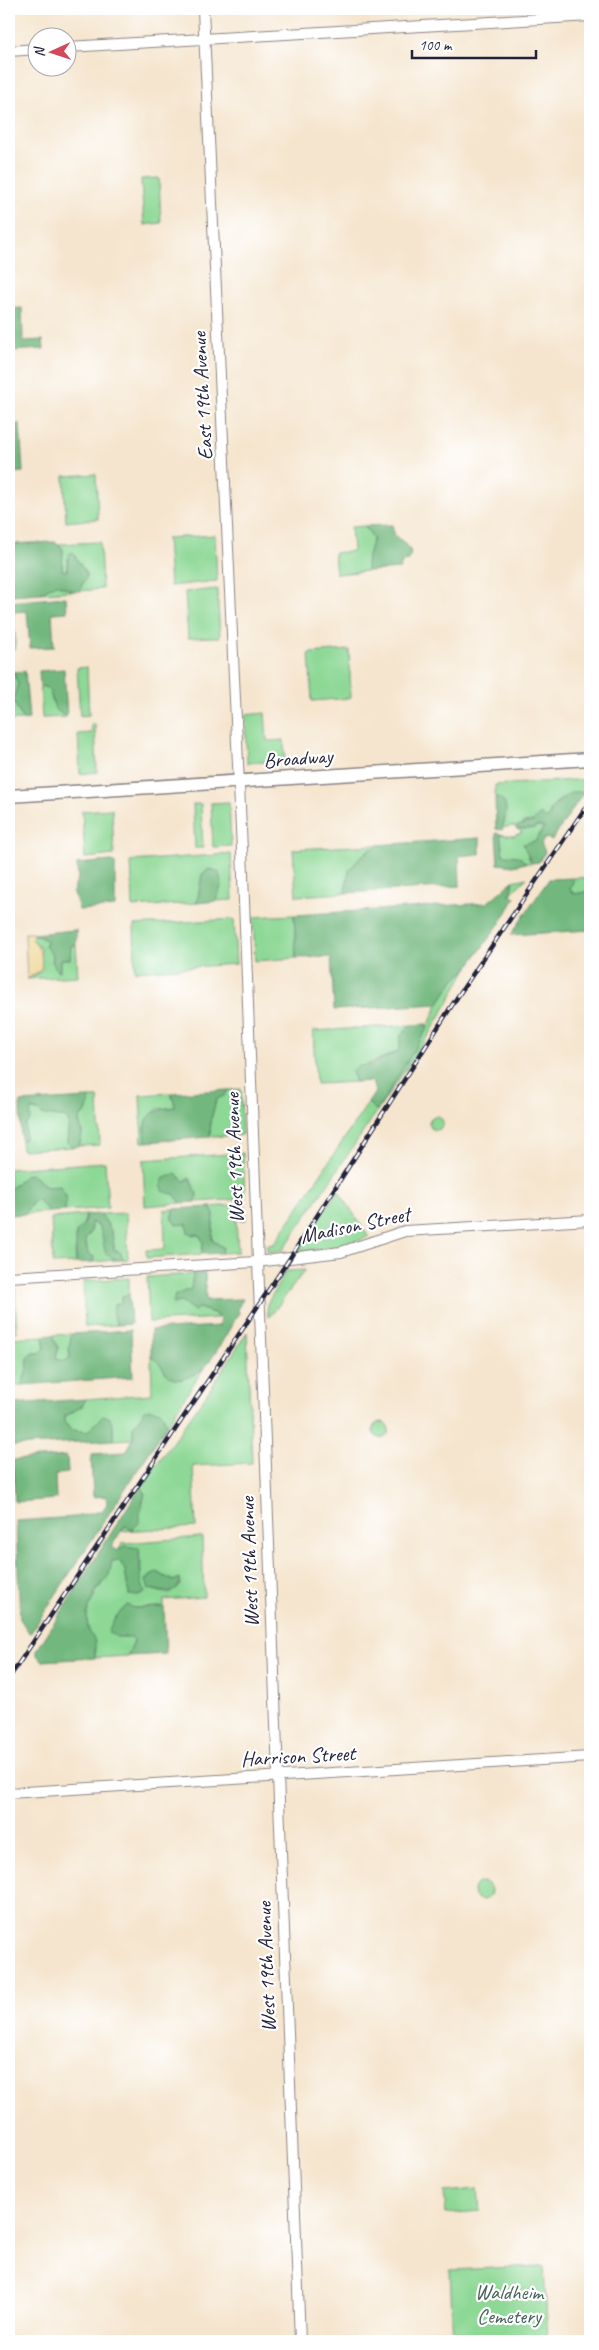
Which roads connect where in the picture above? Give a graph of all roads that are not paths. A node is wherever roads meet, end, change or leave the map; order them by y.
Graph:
1 (203, 9) edge
2 (590, 16) edge
3 (204, 39) junction
4 (78, 47) edge
5 (28, 50) edge
6 (9, 51) edge
7 (590, 759) edge
8 (238, 782) junction
9 (9, 796) edge
10 (590, 1220) edge
11 (256, 1262) junction
12 (9, 1277) edge
13 (590, 1758) edge
14 (277, 1776) junction
15 (9, 1793) edge
16 (300, 2341) edge

1 - 3 street, East 19th Avenue
2 - 3 street
3 - 4 street
3 - 8 street, East 19th Avenue
5 - 6 street
7 - 8 main road, Broadway
8 - 9 main road, Broadway
8 - 11 street, West 19th Avenue
10 - 11 street, Madison Street
11 - 12 street, Madison Street
11 - 14 street, West 19th Avenue
13 - 14 street, Harrison Street
14 - 15 street, Harrison Street
14 - 16 street, West 19th Avenue

